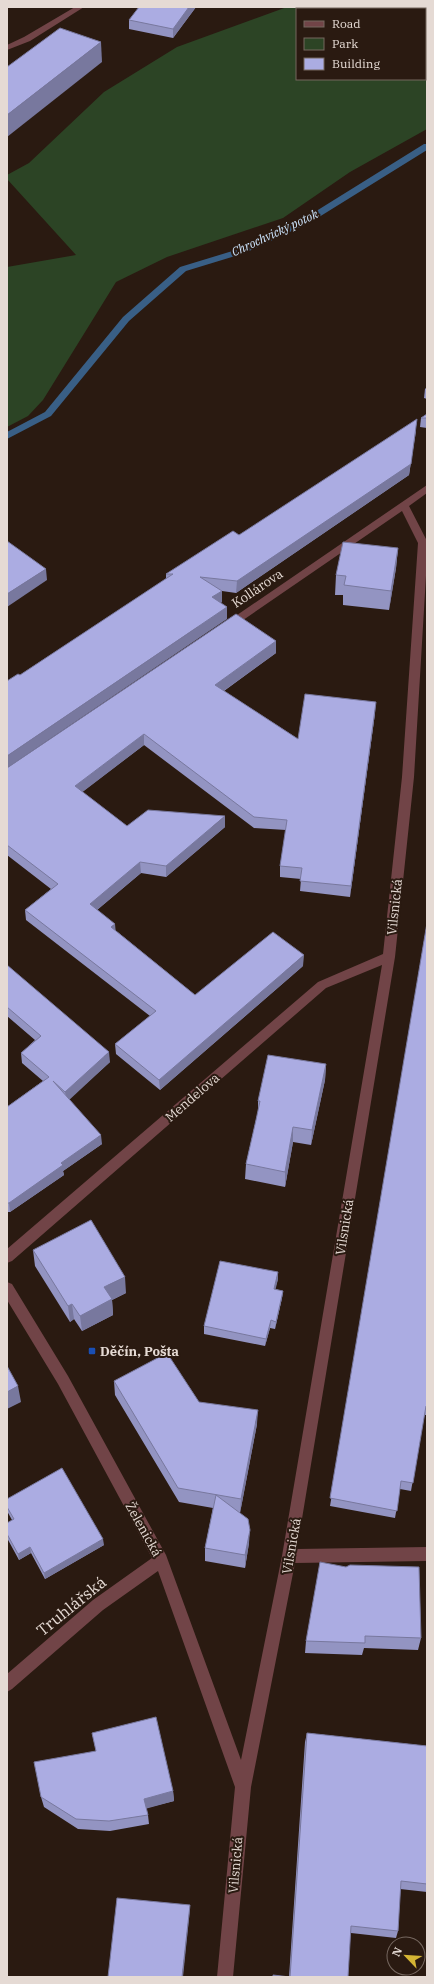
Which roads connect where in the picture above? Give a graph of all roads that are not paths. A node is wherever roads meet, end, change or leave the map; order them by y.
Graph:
1 (80, 7) edge
2 (7, 48) edge
3 (427, 488) edge
4 (404, 505) junction
5 (219, 631) edge
6 (389, 957) junction
7 (7, 1257) edge
8 (7, 1288) edge
9 (427, 1554) edge
10 (290, 1556) junction
11 (161, 1560) junction
12 (7, 1684) edge
13 (243, 1787) junction
14 (225, 1977) edge

1 - 2 street
3 - 4 street
4 - 5 street, Kollárova
4 - 6 street, Vilsnická
6 - 7 street, Mendelova
6 - 10 street, Vilsnická
8 - 11 street, Želenická
9 - 10 street
10 - 13 street, Vilsnická
11 - 12 street, Truhlářská
11 - 13 street, Želenická
13 - 14 street, Vilsnická

